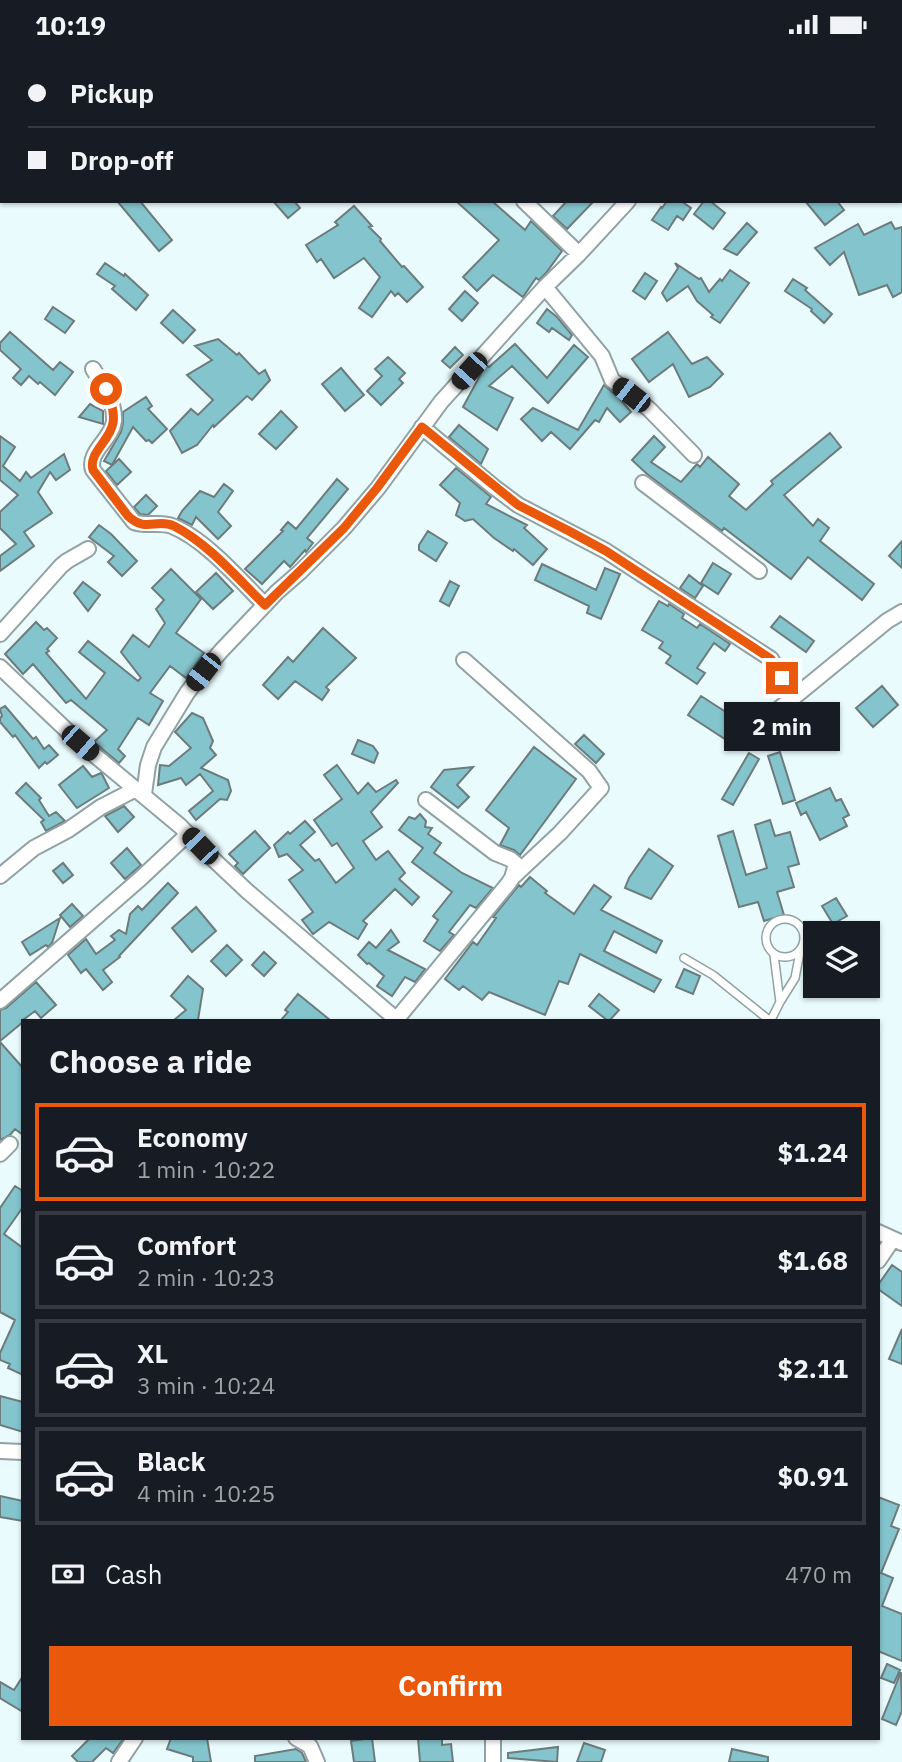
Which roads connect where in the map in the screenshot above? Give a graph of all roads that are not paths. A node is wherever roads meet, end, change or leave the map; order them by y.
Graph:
1 (526, 203) edge
2 (626, 203) edge
3 (579, 254) junction
4 (545, 287) junction
5 (93, 369) dead end
6 (422, 427) junction
7 (694, 455) dead end
8 (643, 483) dead end
9 (88, 549) dead end
10 (759, 571) dead end
11 (265, 605) junction
12 (902, 612) edge
13 (0, 634) edge
14 (464, 660) dead end
15 (0, 667) edge
16 (793, 698) junction
17 (764, 720) dead end
18 (140, 791) junction
19 (426, 800) dead end
20 (188, 834) junction
21 (0, 876) edge
22 (512, 877) junction
23 (800, 952) junction
24 (774, 955) junction
25 (684, 958) dead end
26 (0, 1001) edge
27 (780, 1002) junction
28 (396, 1019) edge
29 (398, 1019) edge
30 (769, 1019) edge
31 (771, 1019) edge
32 (880, 1233) edge
33 (897, 1241) edge
34 (880, 1259) edge
35 (0, 1451) edge
36 (21, 1452) edge
37 (134, 1740) edge
38 (300, 1740) edge
39 (493, 1740) edge
40 (119, 1762) edge
41 (317, 1762) edge
42 (493, 1762) edge

1 - 3 street
2 - 3 street
3 - 4 street
4 - 6 street
4 - 7 street
5 - 11 street
6 - 11 street
6 - 16 street
8 - 10 street
9 - 13 street
11 - 18 street
12 - 16 street
14 - 22 street
15 - 18 street
16 - 17 street
18 - 20 street
18 - 21 street
19 - 22 street
20 - 26 street
20 - 28 street
22 - 29 street
23 - 24 lane
23 - 24 lane
23 - 27 lane
24 - 27 lane
25 - 30 lane
27 - 31 lane
32 - 33 street
33 - 34 street
35 - 36 street
37 - 40 street
38 - 41 street
39 - 42 street

